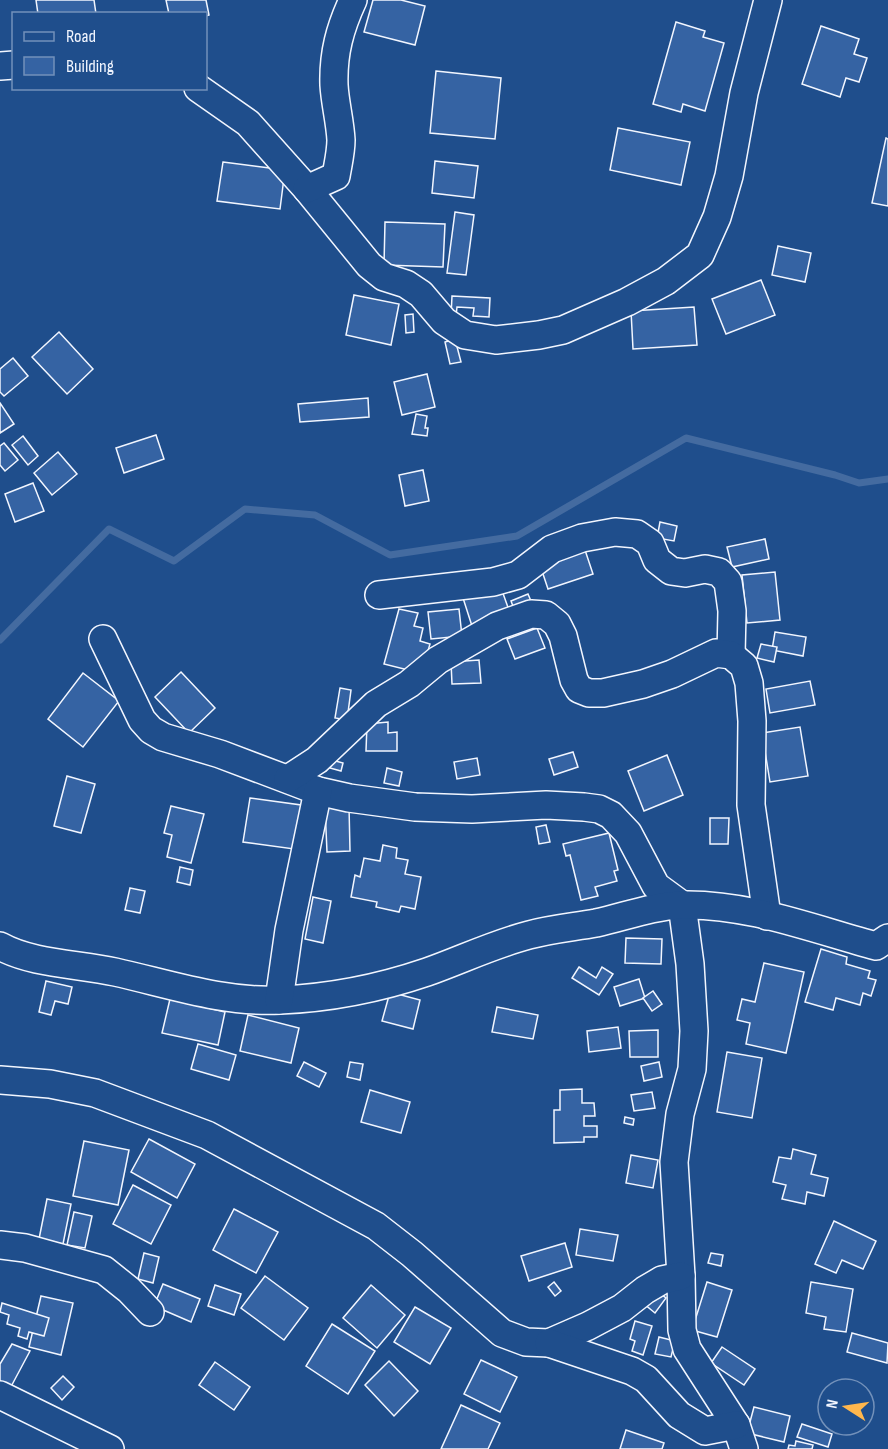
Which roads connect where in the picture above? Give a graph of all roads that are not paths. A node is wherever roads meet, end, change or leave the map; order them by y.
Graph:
1 (353, 0) edge
2 (768, 0) edge
3 (201, 90) edge
4 (307, 189) junction
5 (380, 594) dead end
6 (103, 639) dead end
7 (731, 655) junction
8 (288, 778) junction
9 (318, 791) junction
10 (682, 905) junction
11 (767, 916) junction
12 (0, 946) edge
13 (884, 947) edge
14 (279, 1000) junction
15 (0, 1080) edge
16 (0, 1245) edge
17 (681, 1276) junction
18 (150, 1312) dead end
19 (549, 1343) junction
20 (0, 1395) edge
21 (740, 1437) edge
22 (110, 1449) edge

1 - 4 street
2 - 4 street
3 - 4 street
5 - 7 street
6 - 8 street
7 - 8 street
7 - 11 street
8 - 9 street
9 - 10 street
9 - 14 street
10 - 11 street
10 - 14 street
10 - 17 street
11 - 13 street
12 - 14 street
15 - 19 street
16 - 18 street
17 - 19 street
17 - 21 street
19 - 21 street
20 - 22 street

